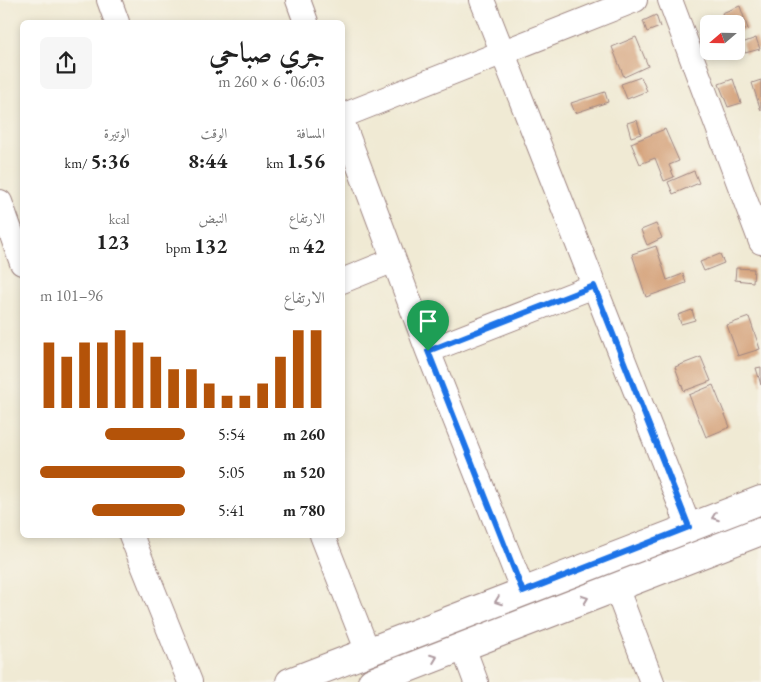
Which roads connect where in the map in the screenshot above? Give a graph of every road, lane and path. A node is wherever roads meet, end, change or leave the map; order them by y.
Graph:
1 (109, 0) edge
2 (298, 0) edge
3 (482, 0) edge
4 (636, 0) edge
5 (670, 0) edge
6 (116, 20) edge
7 (305, 20) edge
8 (502, 52) junction
9 (345, 115) edge
10 (345, 129) edge
11 (0, 202) edge
12 (761, 242) edge
13 (15, 249) edge
14 (394, 260) junction
15 (345, 280) edge
16 (594, 286) junction
17 (428, 351) junction
18 (761, 500) edge
19 (689, 527) junction
20 (761, 531) edge
21 (132, 538) edge
22 (323, 538) edge
23 (616, 587) junction
24 (523, 592) junction
25 (463, 647) junction
26 (368, 652) junction
27 (190, 682) edge
28 (290, 682) edge
29 (372, 682) edge
30 (476, 682) edge
31 (652, 682) edge

1 - 6 street
2 - 7 street
3 - 8 street
4 - 8 street
5 - 12 street
8 - 9 street
8 - 16 street
10 - 14 street
11 - 13 street
14 - 15 street
14 - 17 street
16 - 17 street
16 - 19 street
17 - 24 street
18 -> 19 main road
19 - 24 main road
20 - 23 main road
21 - 27 street
22 - 26 street
25 -> 23 main road
23 - 31 street
24 -> 26 main road
29 -> 25 main road
25 - 30 street
26 - 28 main road

